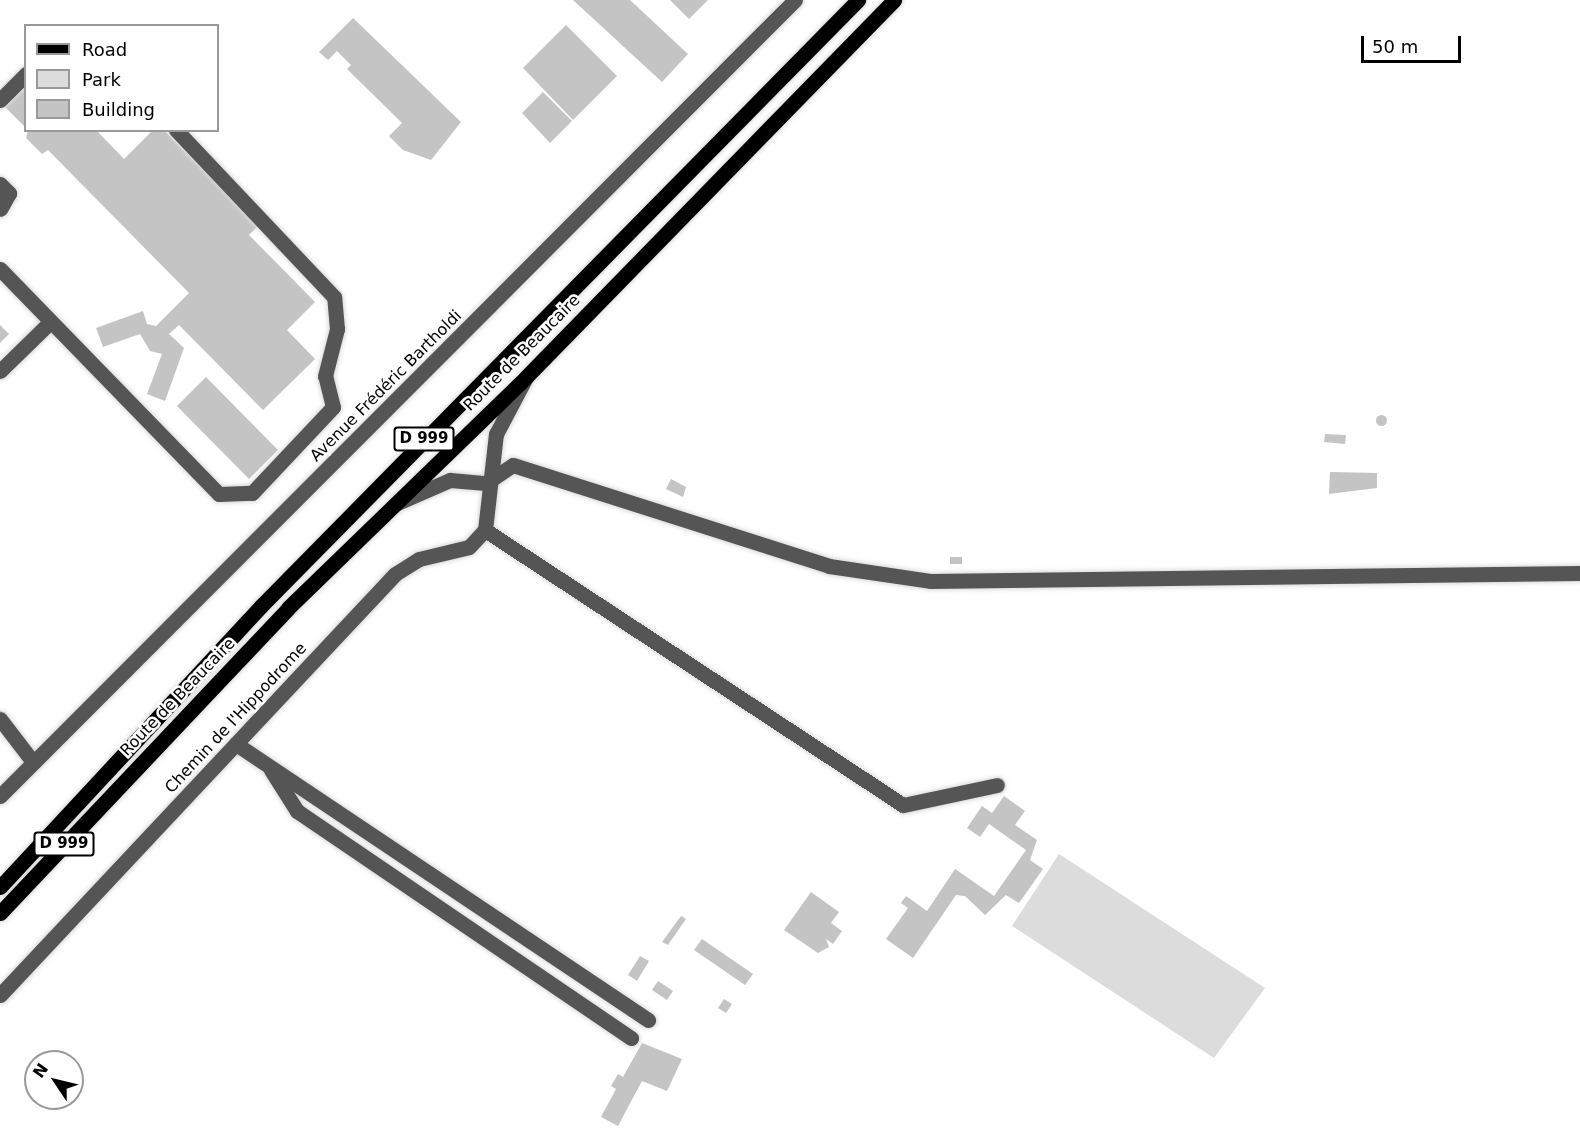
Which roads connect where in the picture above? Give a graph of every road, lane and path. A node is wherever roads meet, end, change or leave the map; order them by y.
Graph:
1 (795, 0) edge
2 (858, 0) edge
3 (894, 0) edge
4 (24, 76) edge
5 (0, 100) edge
6 (178, 132) edge
7 (0, 184) edge
8 (0, 209) edge
9 (0, 269) edge
10 (50, 322) junction
11 (0, 371) edge
12 (526, 376) junction
13 (486, 483) junction
14 (394, 504) junction
15 (484, 530) junction
16 (1580, 573) edge
17 (0, 719) edge
18 (236, 744) junction
19 (33, 762) junction
20 (268, 765) junction
21 (997, 786) dead end
22 (0, 796) edge
23 (0, 887) edge
24 (0, 913) edge
25 (0, 995) edge
26 (648, 1020) dead end
27 (631, 1038) dead end

1 - 19 street, Avenue Frédéric Bartholdi
2 - 23 main road, Route de Beaucaire / D 999
3 - 12 main road, Route de Beaucaire / D 999
4 - 5 street
6 - 10 street
7 - 8 street
9 - 10 street
10 - 11 street
12 - 13 street
12 - 14 main road, Route de Beaucaire / D 999
13 - 14 street
13 - 15 street
13 - 16 street
14 - 24 main road, Route de Beaucaire / D 999
15 - 18 street, Chemin de l'Hippodrome
15 - 21 street
17 - 19 street
18 - 20 street
18 - 25 street, Chemin de l'Hippodrome
19 - 22 street, Avenue Frédéric Bartholdi
20 - 26 street
20 - 27 street

